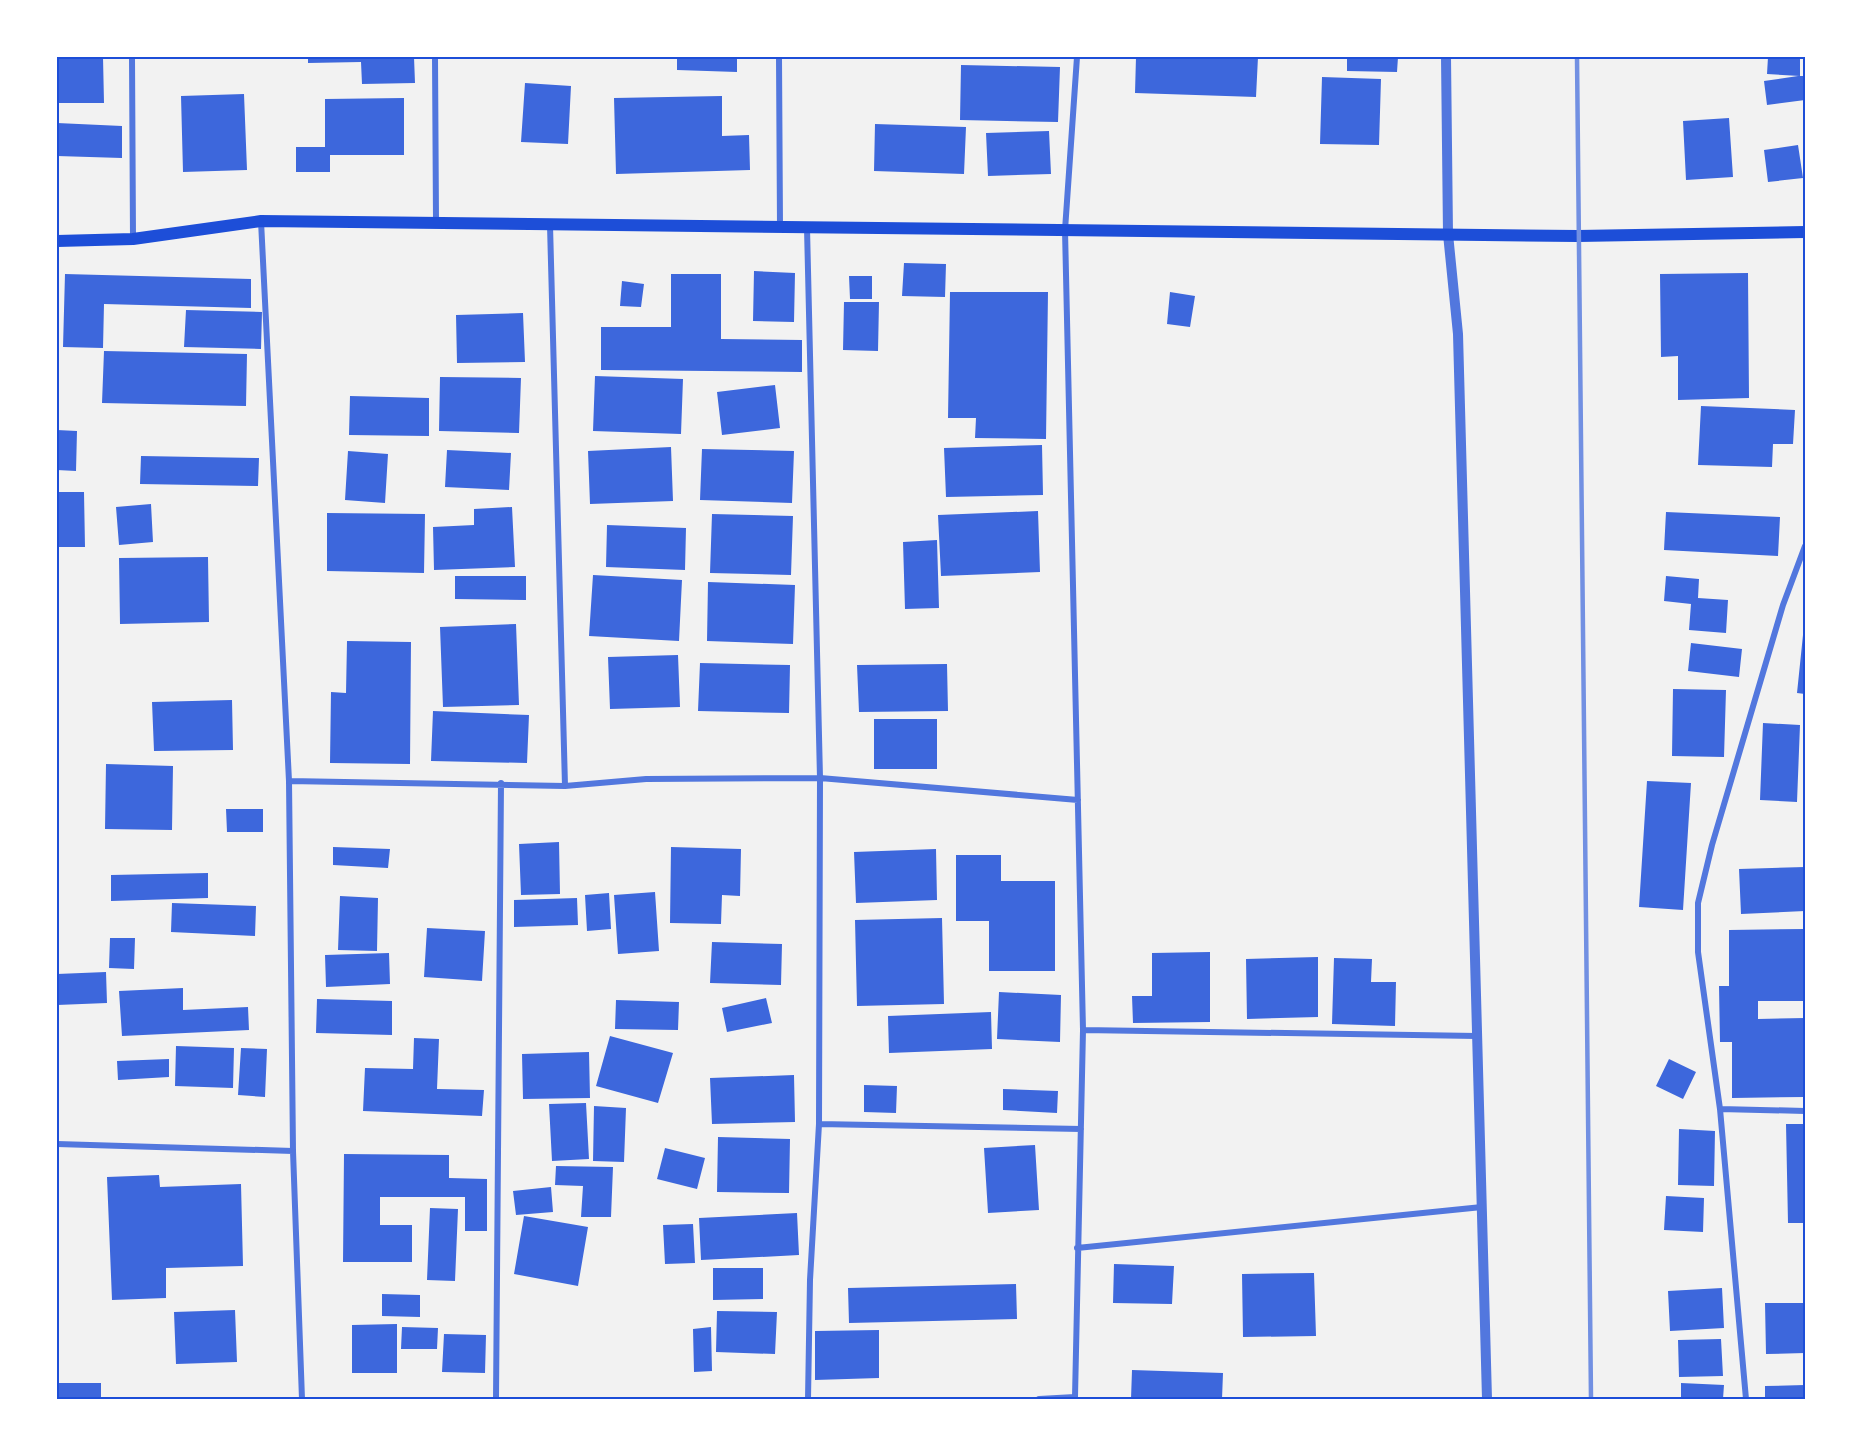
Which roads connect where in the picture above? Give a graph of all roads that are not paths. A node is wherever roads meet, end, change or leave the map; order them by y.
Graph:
1 (132, 57) edge
2 (435, 57) edge
3 (779, 57) edge
4 (1077, 57) edge
5 (1446, 57) edge
6 (261, 221) junction
7 (436, 221) junction
8 (550, 225) junction
9 (780, 227) junction
10 (807, 227) junction
11 (1065, 230) junction
12 (1805, 232) edge
13 (1448, 234) junction
14 (133, 239) junction
15 (57, 241) edge
16 (1805, 546) edge
17 (820, 778) junction
18 (289, 781) junction
19 (501, 783) junction
20 (565, 786) junction
21 (1078, 800) junction
22 (1083, 1030) junction
23 (1477, 1036) junction
24 (1720, 1109) junction
25 (1805, 1111) edge
26 (819, 1124) junction
27 (1081, 1129) junction
28 (57, 1144) edge
29 (293, 1150) junction
30 (1482, 1207) junction
31 (1077, 1248) junction
32 (1075, 1398) edge
33 (302, 1399) edge
34 (496, 1399) edge
35 (808, 1399) edge
36 (1039, 1399) edge
37 (1487, 1399) edge
38 (1746, 1399) edge

1 - 14 street
2 - 7 street
3 - 9 street
4 - 11 street
5 - 13 street
6 - 7 main road
6 - 14 main road
6 - 18 street
7 - 8 main road
8 - 9 main road
8 - 20 street
9 - 10 main road
10 - 11 main road
10 - 17 street
11 - 13 main road
11 - 21 street
12 - 13 main road
13 - 23 street
14 - 15 main road
16 - 24 street
17 - 20 street
17 - 21 street
17 - 26 street
18 - 19 street
18 - 29 street
19 - 20 street
19 - 34 street
21 - 22 street
22 - 23 street
22 - 27 street
23 - 30 street
24 - 25 street
24 - 38 street
26 - 27 street
26 - 35 street
27 - 31 street
28 - 29 street
29 - 33 street
30 - 31 street
30 - 37 street
31 - 32 street
32 - 36 street

